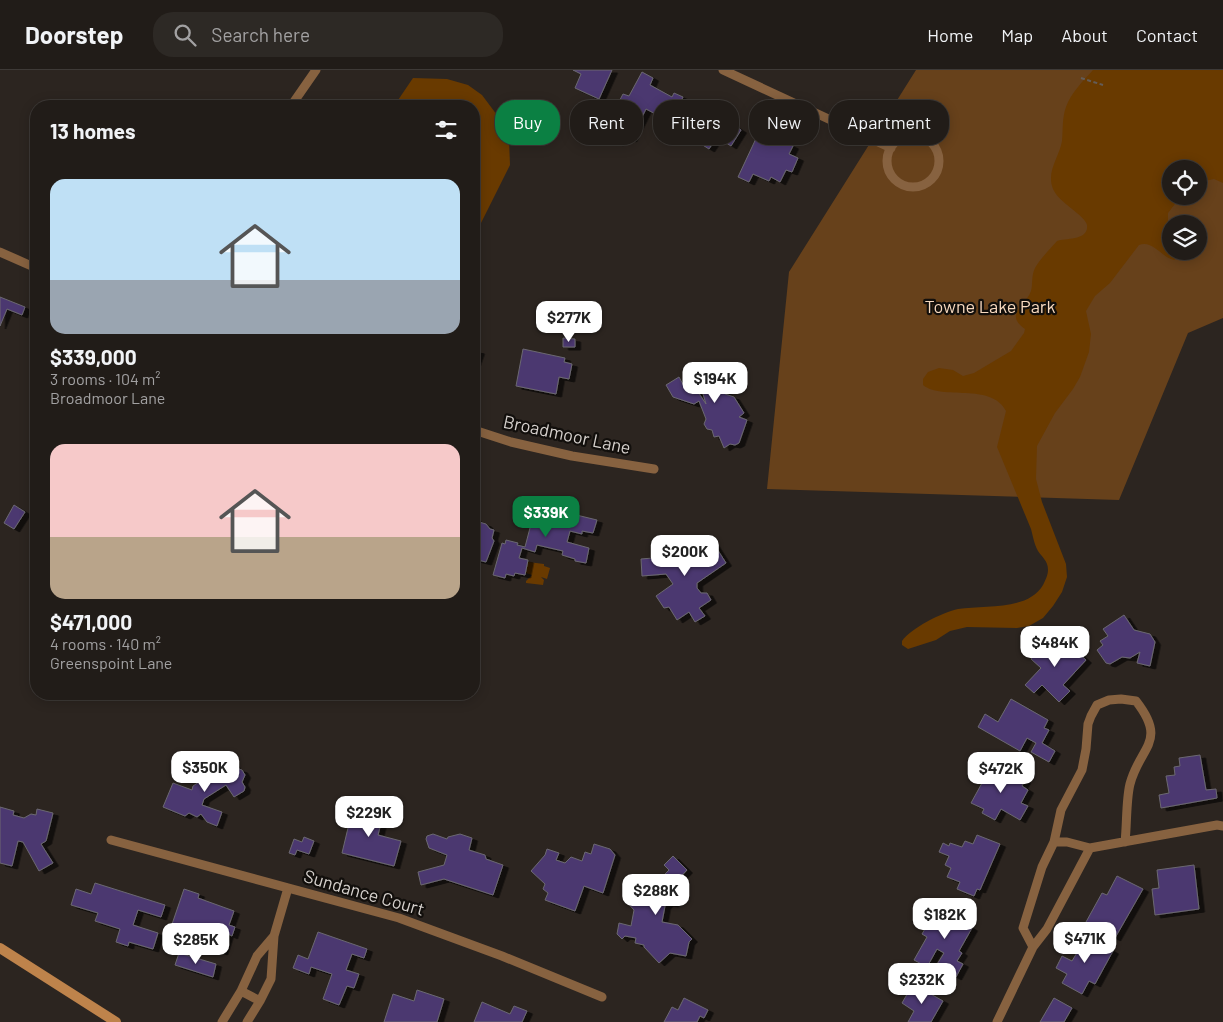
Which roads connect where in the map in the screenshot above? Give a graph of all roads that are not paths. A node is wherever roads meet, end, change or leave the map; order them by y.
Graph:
1 (316, 70) edge
2 (723, 70) edge
3 (296, 100) edge
4 (890, 148) junction
5 (0, 252) edge
6 (30, 265) edge
7 (480, 432) edge
8 (654, 469) dead end
9 (1223, 826) edge
10 (111, 840) dead end
11 (1054, 842) junction
12 (1126, 842) junction
13 (1090, 848) junction
14 (288, 888) junction
15 (274, 936) junction
16 (1033, 947) junction
17 (0, 948) edge
18 (241, 991) junction
19 (602, 998) dead end
20 (260, 1001) junction
21 (116, 1022) edge
22 (222, 1022) edge
23 (247, 1022) edge
24 (997, 1022) edge

1 - 3 street
2 - 4 street
4 - 4 street
5 - 6 street
7 - 8 street, Broadmoor Lane
9 - 12 street
10 - 14 street, Sundance Court
11 - 12 street
11 - 13 street
11 - 16 street
12 - 13 street
13 - 16 street
14 - 15 street
14 - 19 street, Sundance Court
15 - 18 street
15 - 20 street
16 - 24 street
17 - 21 main road
18 - 20 street
18 - 22 street
20 - 23 street

